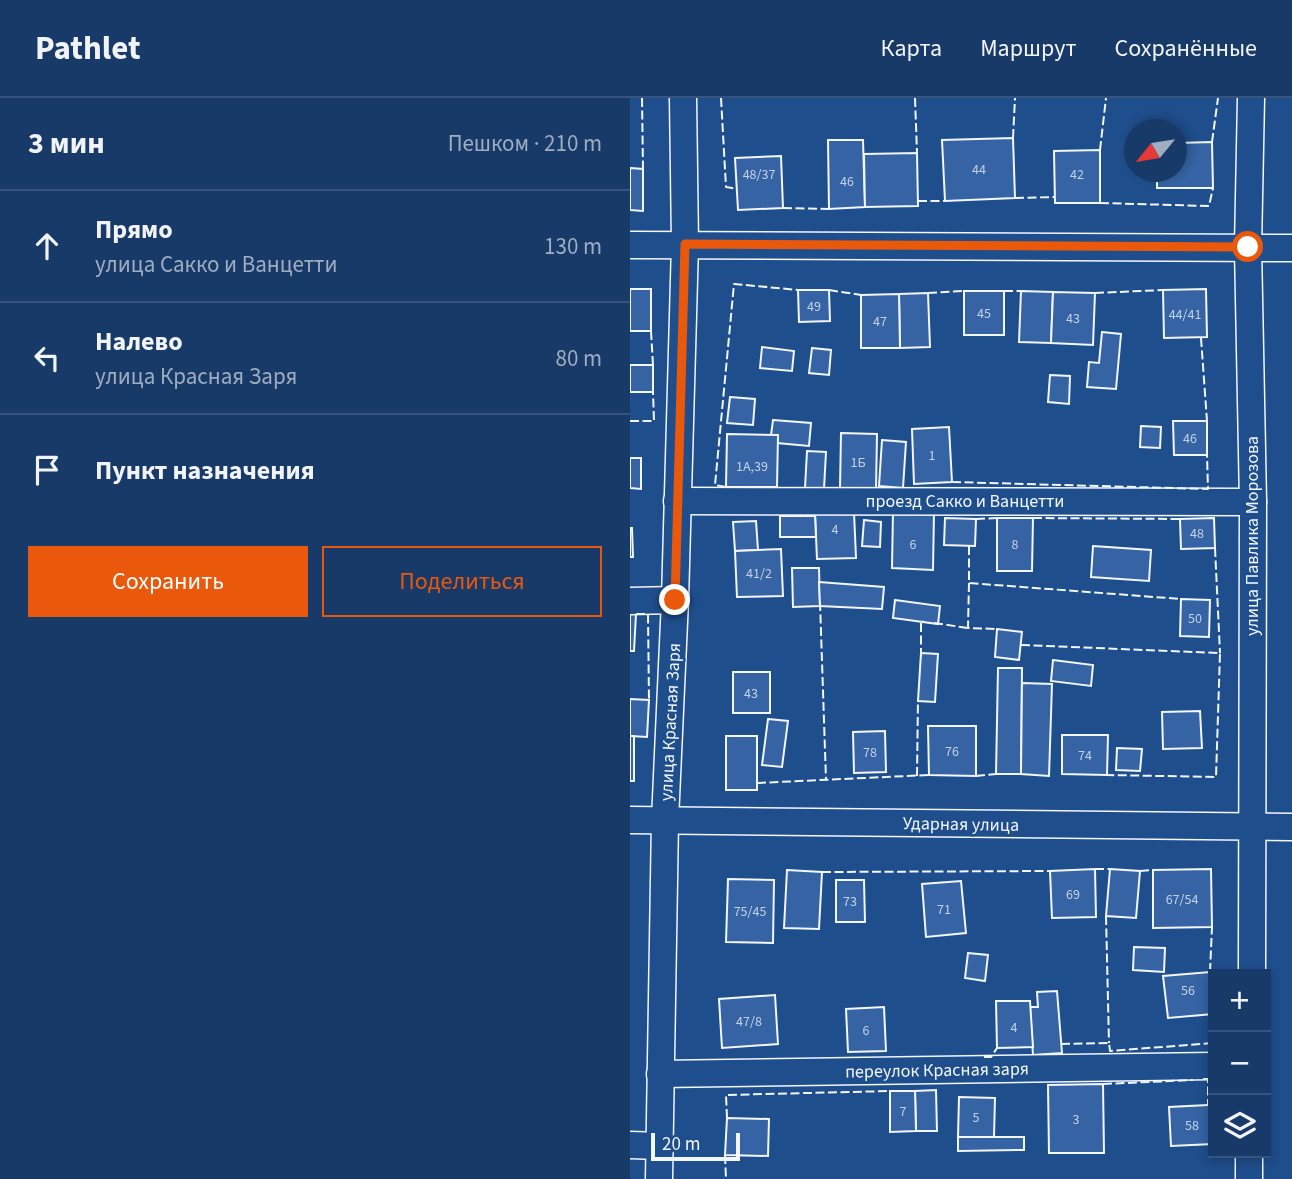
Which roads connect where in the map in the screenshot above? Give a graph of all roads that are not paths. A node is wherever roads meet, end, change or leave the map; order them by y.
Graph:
1 (683, 98) edge
2 (1251, 98) edge
3 (685, 244) junction
4 (630, 245) edge
5 (1248, 247) junction
6 (1292, 248) edge
7 (677, 501) junction
8 (1253, 502) junction
9 (675, 600) junction
10 (630, 601) edge
11 (665, 820) junction
12 (630, 821) edge
13 (1252, 827) junction
14 (1292, 827) edge
15 (1252, 969) edge
16 (1208, 1066) edge
17 (660, 1074) junction
18 (630, 1145) edge
19 (660, 1146) junction
20 (1250, 1158) edge
21 (659, 1179) edge
22 (1248, 1179) edge

1 - 3 street, улица Красная Заря
2 - 5 street, улица Павлика Морозова
3 - 4 street
3 - 5 street
3 - 7 street, улица Красная Заря
5 - 6 street
5 - 8 street, улица Павлика Морозова
7 - 8 street, проезд Сакко и Ванцетти
7 - 9 street, улица Красная Заря
8 - 13 street, улица Павлика Морозова
9 - 10 street
9 - 11 street, улица Красная Заря
11 - 12 street, Ударная улица
11 - 13 street, Ударная улица
11 - 17 street, улица Красная Заря
13 - 14 street, Ударная улица
13 - 15 street, улица Павлика Морозова
16 - 17 street, переулок Красная заря
17 - 19 street, улица Красная Заря
18 - 19 street
19 - 21 street, улица Красная Заря
20 - 22 street

